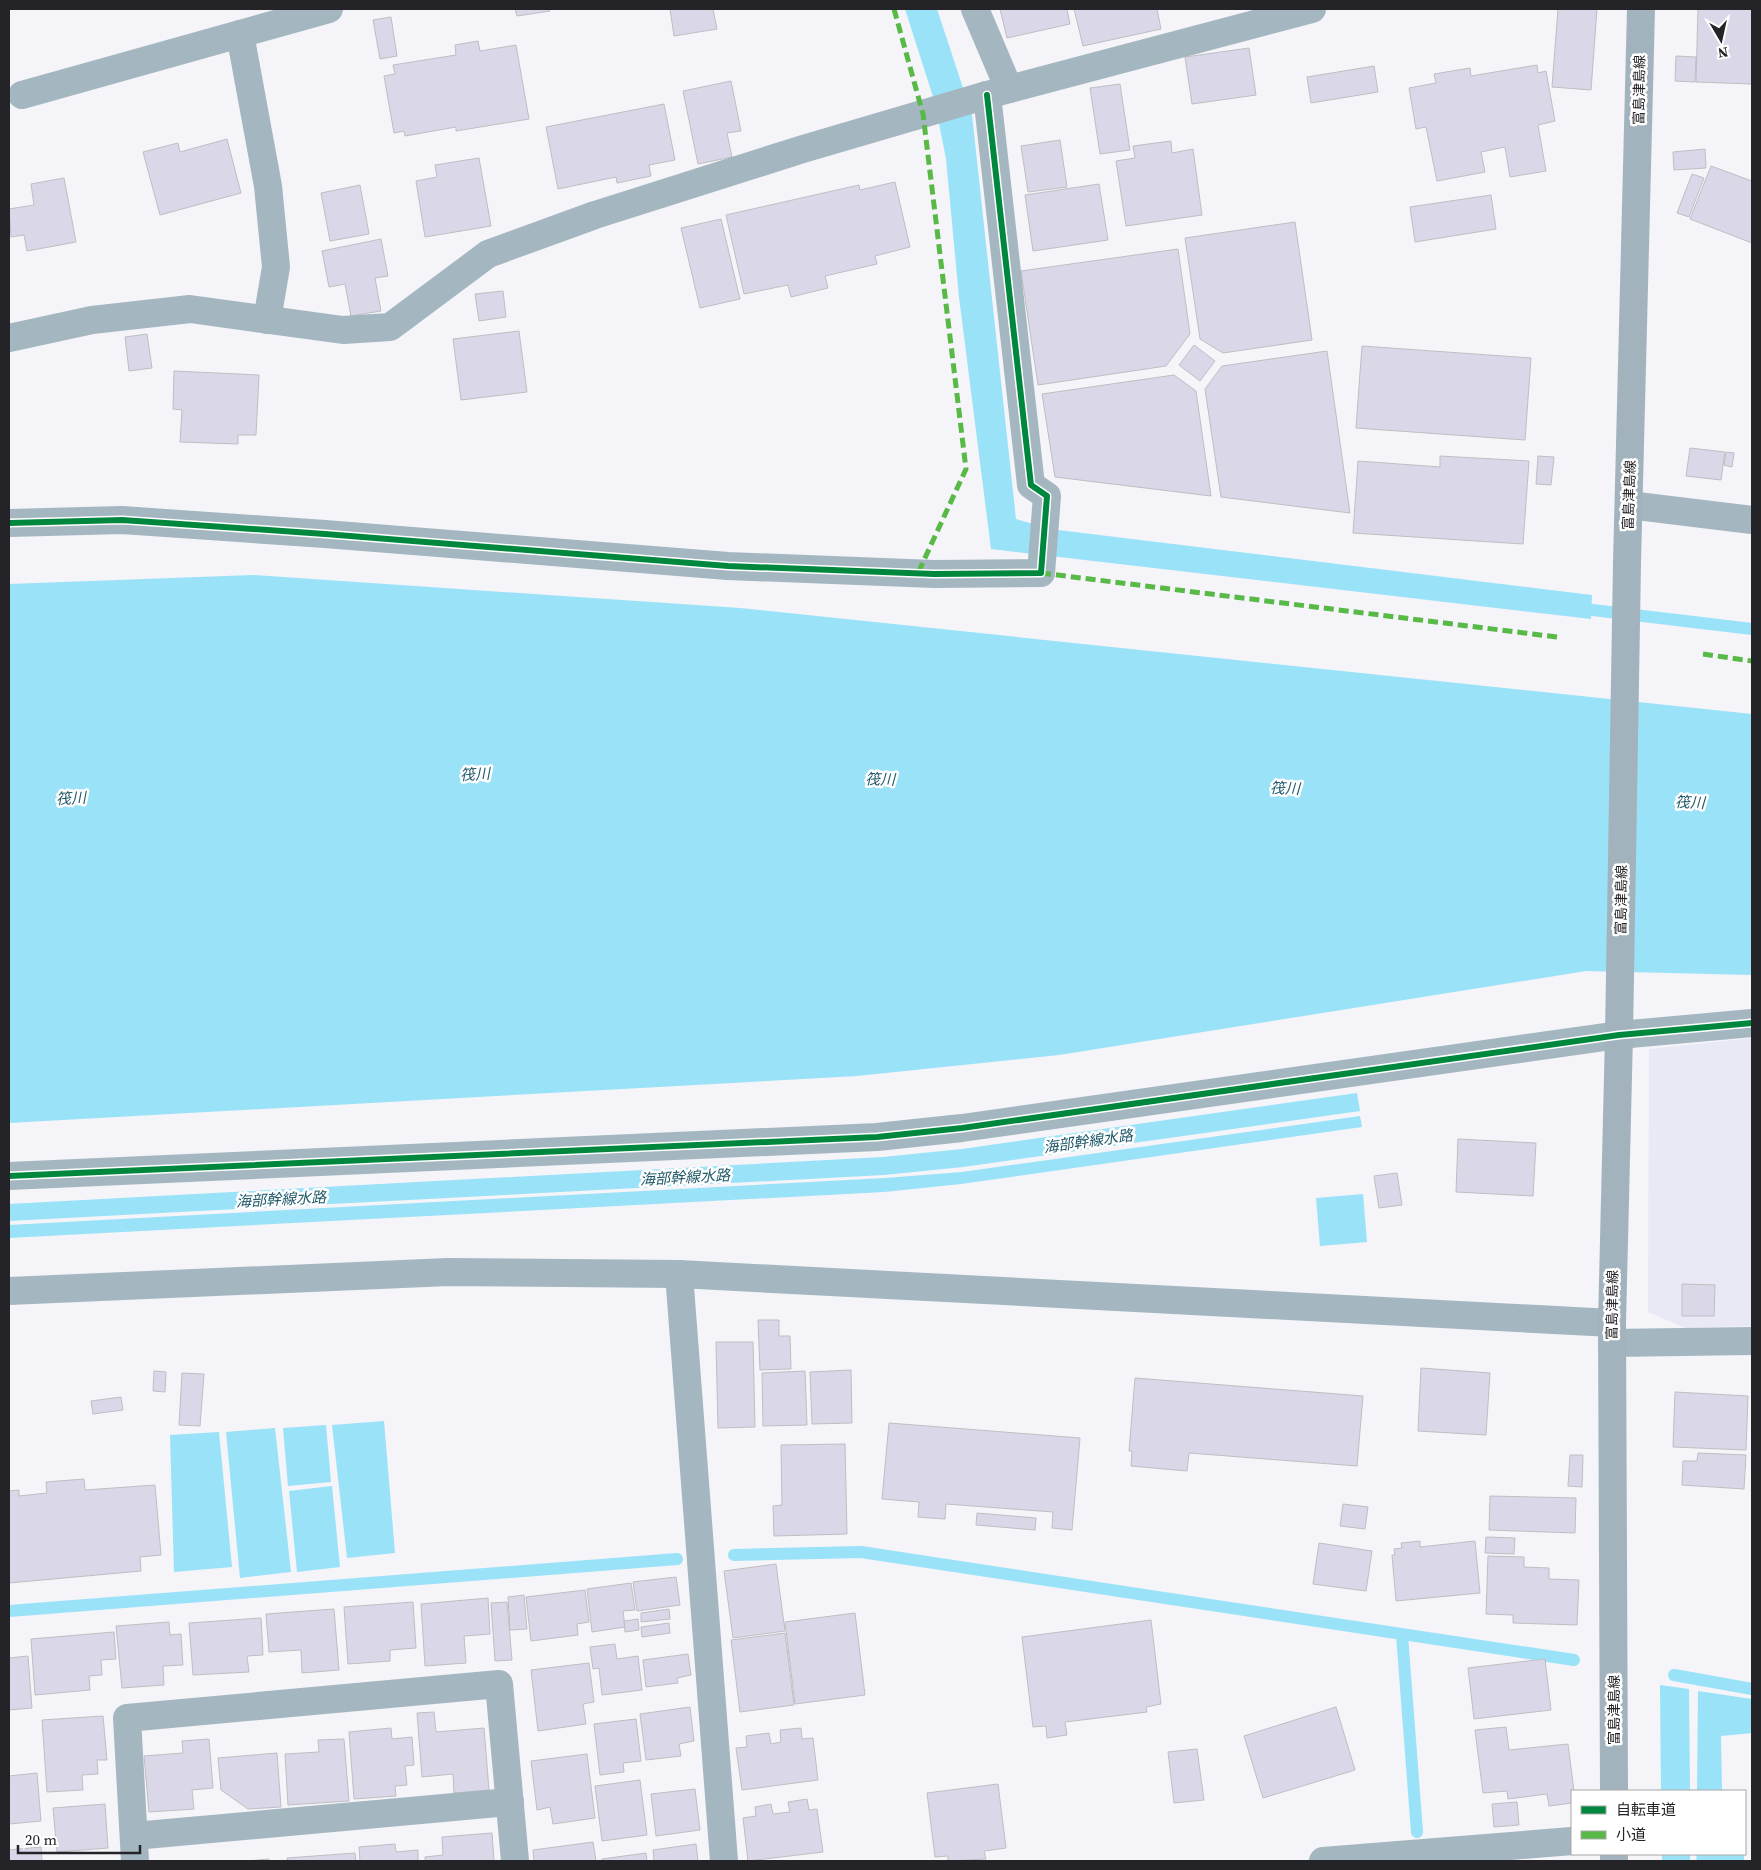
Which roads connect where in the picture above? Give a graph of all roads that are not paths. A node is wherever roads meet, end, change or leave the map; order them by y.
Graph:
1 (329, 9) edge
2 (975, 9) edge
3 (1312, 9) edge
4 (1640, 9) edge
5 (240, 34) junction
6 (990, 94) junction
7 (22, 95) dead end
8 (266, 320) junction
9 (9, 338) edge
10 (1629, 504) junction
11 (1752, 520) edge
12 (9, 524) edge
13 (1752, 1023) edge
14 (1619, 1034) junction
15 (9, 1176) edge
16 (679, 1274) junction
17 (9, 1291) edge
18 (1612, 1333) junction
19 (1752, 1342) edge
20 (1614, 1790) edge
21 (510, 1802) junction
22 (1571, 1841) edge
23 (134, 1849) edge
24 (515, 1861) edge
25 (724, 1861) edge
26 (1323, 1861) edge

1 - 5 street
2 - 6 street
3 - 6 street
4 - 10 main road, 富島津島線
5 - 7 street
5 - 8 street
6 - 8 street
6 - 12 street
8 - 9 street
10 - 11 street
10 - 14 main road, 富島津島線
13 - 14 street
14 - 15 street
14 - 18 main road, 富島津島線
16 - 17 street
16 - 18 street
16 - 25 street
18 - 19 street
18 - 20 main road, 富島津島線
21 - 23 street
21 - 23 street
21 - 24 street
22 - 26 street

